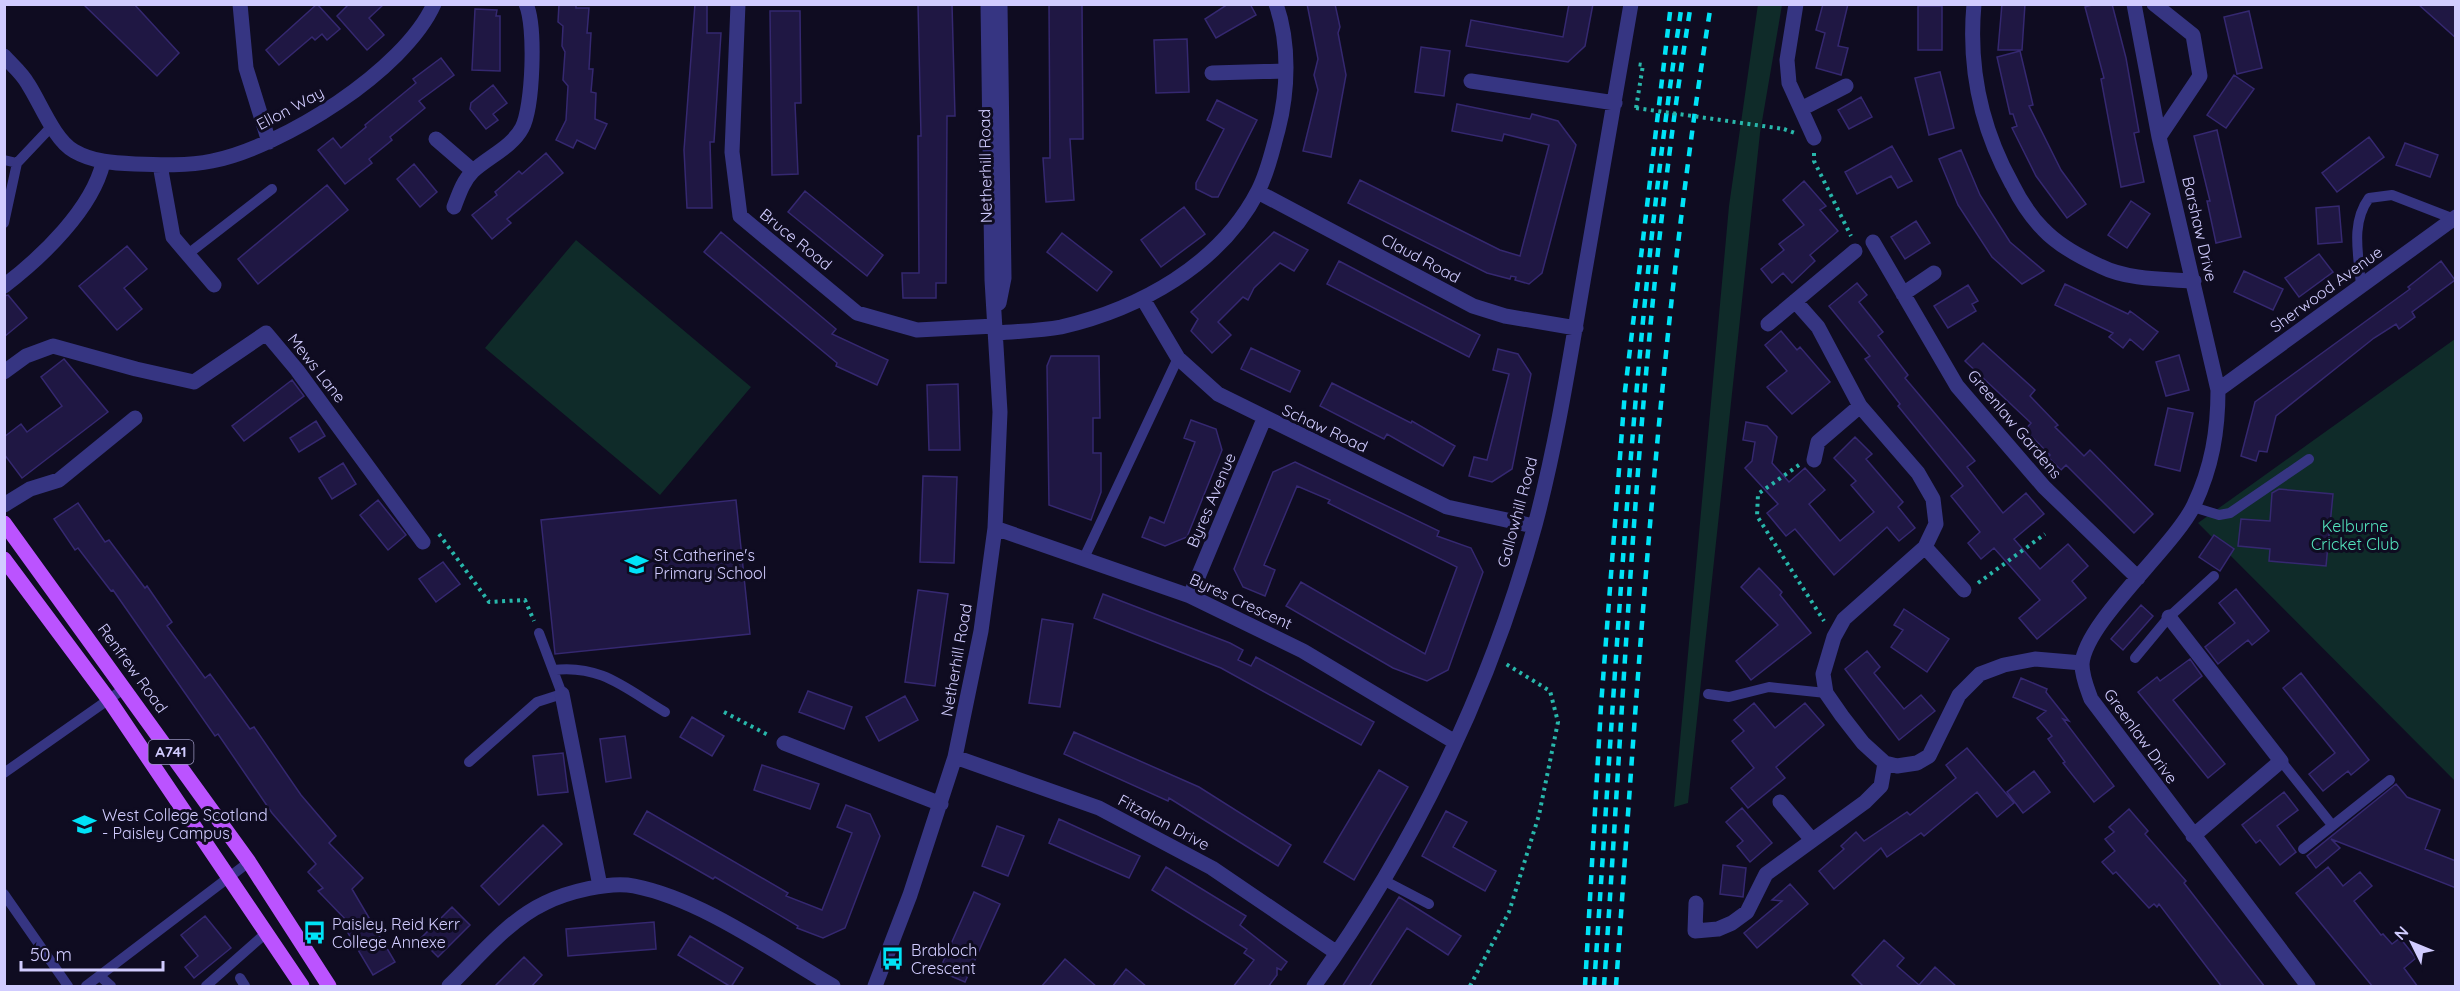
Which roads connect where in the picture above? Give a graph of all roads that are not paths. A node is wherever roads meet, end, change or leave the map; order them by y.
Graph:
1 (240, 4) edge
2 (434, 4) edge
3 (526, 4) edge
4 (738, 4) edge
5 (988, 4) edge
6 (1000, 4) edge
7 (1276, 4) edge
8 (1631, 4) edge
9 (1796, 4) edge
10 (1974, 4) edge
11 (2134, 4) edge
12 (2154, 4) edge
13 (4, 56) edge
14 (1285, 71) junction
15 (1212, 74) dead end
16 (1471, 81) dead end
17 (1846, 86) dead end
18 (1614, 103) junction
19 (1801, 109) junction
20 (52, 126) junction
21 (2159, 137) junction
22 (1814, 138) road end
23 (436, 139) dead end
24 (269, 142) junction
25 (4, 160) edge
26 (17, 162) junction
27 (103, 163) junction
28 (160, 165) junction
29 (473, 171) junction
30 (273, 189) dead end
31 (1258, 192) junction
32 (454, 207) dead end
33 (2455, 218) edge
34 (4, 223) edge
35 (1873, 242) road end
36 (1855, 251) dead end
37 (188, 254) junction
38 (1934, 273) dead end
39 (2194, 281) junction
40 (214, 285) dead end
41 (4, 286) edge
42 (2361, 286) junction
43 (1903, 294) junction
44 (1143, 299) junction
45 (1795, 301) junction
46 (1767, 324) dead end
47 (1576, 328) junction
48 (996, 330) junction
49 (1178, 358) junction
50 (4, 372) edge
51 (2218, 390) junction
52 (1860, 406) junction
53 (135, 418) dead end
54 (1264, 419) junction
55 (2309, 459) dead end
56 (1814, 460) road end
57 (4, 504) edge
58 (2193, 507) junction
59 (4, 523) edge
60 (1534, 526) junction
61 (995, 528) junction
62 (423, 542) dead end
63 (1925, 547) junction
64 (1084, 558) junction
65 (4, 559) edge
66 (2214, 576) dead end
67 (2138, 578) junction
68 (1964, 590) road end
69 (1190, 596) junction
70 (2169, 617) junction
71 (539, 633) road end
72 (2135, 658) dead end
73 (2082, 663) junction
74 (553, 670) junction
75 (125, 688) junction
76 (1826, 693) junction
77 (562, 694) junction
78 (1708, 694) dead end
79 (109, 700) junction
80 (665, 712) dead end
81 (1455, 742) junction
82 (784, 743) road end
83 (955, 757) junction
84 (2281, 761) junction
85 (469, 762) dead end
86 (1885, 763) junction
87 (4, 773) edge
88 (2390, 780) dead end
89 (1780, 802) dead end
90 (942, 804) junction
91 (2332, 825) junction
92 (2193, 836) junction
93 (1812, 840) junction
94 (2303, 849) dead end
95 (249, 862) junction
96 (228, 876) junction
97 (1383, 880) junction
98 (600, 886) junction
99 (4, 894) edge
100 (1696, 903) dead end
101 (1430, 904) dead end
102 (266, 933) junction
103 (1337, 953) junction
104 (101, 977) junction
105 (68, 987) edge
106 (86, 987) edge
107 (111, 987) edge
108 (206, 987) edge
109 (302, 987) edge
110 (329, 987) edge
111 (449, 987) edge
112 (833, 987) edge
113 (875, 987) edge
114 (1314, 987) edge
115 (2308, 987) edge

1 - 24 street
2 - 24 street, Ellon Way
3 - 29 street
4 - 48 street, Bruce Road
5 - 48 street, Netherhill Road
6 - 48 street, Netherhill Road
7 - 14 street, Bruce Road
8 - 18 street, Gallowhill Road
9 - 19 street
10 - 39 street
11 - 21 street, Barshaw Drive
12 - 21 street
13 - 20 street, Ellon Way
14 - 15 street
14 - 31 street, Bruce Road
16 - 18 street
17 - 19 street
18 - 47 street, Gallowhill Road
19 - 22 street
20 - 26 lane
20 - 27 street, Ellon Way
21 - 39 street, Barshaw Drive
23 - 29 street
24 - 28 street, Ellon Way
25 - 26 lane
26 - 34 lane
27 - 28 street, Ellon Way
27 - 41 street
28 - 37 street
29 - 32 street
30 - 37 lane
31 - 44 street, Bruce Road
31 - 47 street, Claud Road
33 - 42 street, Sherwood Avenue
33 - 42 lane
35 - 43 street, Greenlaw Gardens
36 - 45 street
37 - 40 street
38 - 43 street
39 - 51 street, Barshaw Drive
42 - 51 street, Sherwood Avenue
43 - 67 street, Greenlaw Gardens
44 - 48 street, Bruce Road
44 - 49 street, Schaw Road
45 - 46 street
45 - 52 street
47 - 60 street, Gallowhill Road
48 - 61 street, Netherhill Road
49 - 54 street, Schaw Road
49 - 64 lane
50 - 62 street, Mews Lane
51 - 58 street, Barshaw Drive
52 - 56 street
52 - 63 street
53 - 57 street
54 - 60 street, Schaw Road
54 - 69 street, Byres Avenue
55 - 58 lane
58 - 67 street
59 - 75 main road, Renfrew Road / A741
60 - 81 street, Gallowhill Road
61 - 64 street, Byres Crescent
61 - 83 street, Netherhill Road
63 - 68 street
63 - 76 street
64 - 69 street, Byres Crescent
65 - 79 main road, A741
66 - 70 lane
67 - 73 street
69 - 81 street, Byres Crescent
70 - 72 lane
70 - 84 street
71 - 74 lane
73 - 86 street
73 - 92 street, Greenlaw Drive
74 - 77 lane
74 - 80 lane
75 - 79 lane
75 - 95 main road, Renfrew Road / A741
76 - 78 lane
76 - 86 street
77 - 85 lane
77 - 98 street
79 - 87 lane
79 - 96 main road, A741
81 - 97 street, Gallowhill Road
82 - 90 street
83 - 90 street, Netherhill Road
83 - 103 street, Fitzalan Drive
84 - 91 lane
84 - 92 street
86 - 93 street
88 - 91 lane
89 - 93 street
90 - 113 street, Netherhill Road
91 - 94 lane
92 - 115 street, Greenlaw Drive
93 - 100 street
95 - 96 lane
95 - 110 main road, Renfrew Road / A741
96 - 102 main road, A741
96 - 104 lane
97 - 101 lane
97 - 103 street, Gallowhill Road
98 - 111 street
98 - 112 street
99 - 105 lane
102 - 108 lane
102 - 109 main road, A741
103 - 114 street, Gallowhill Road
104 - 106 lane
104 - 107 lane

